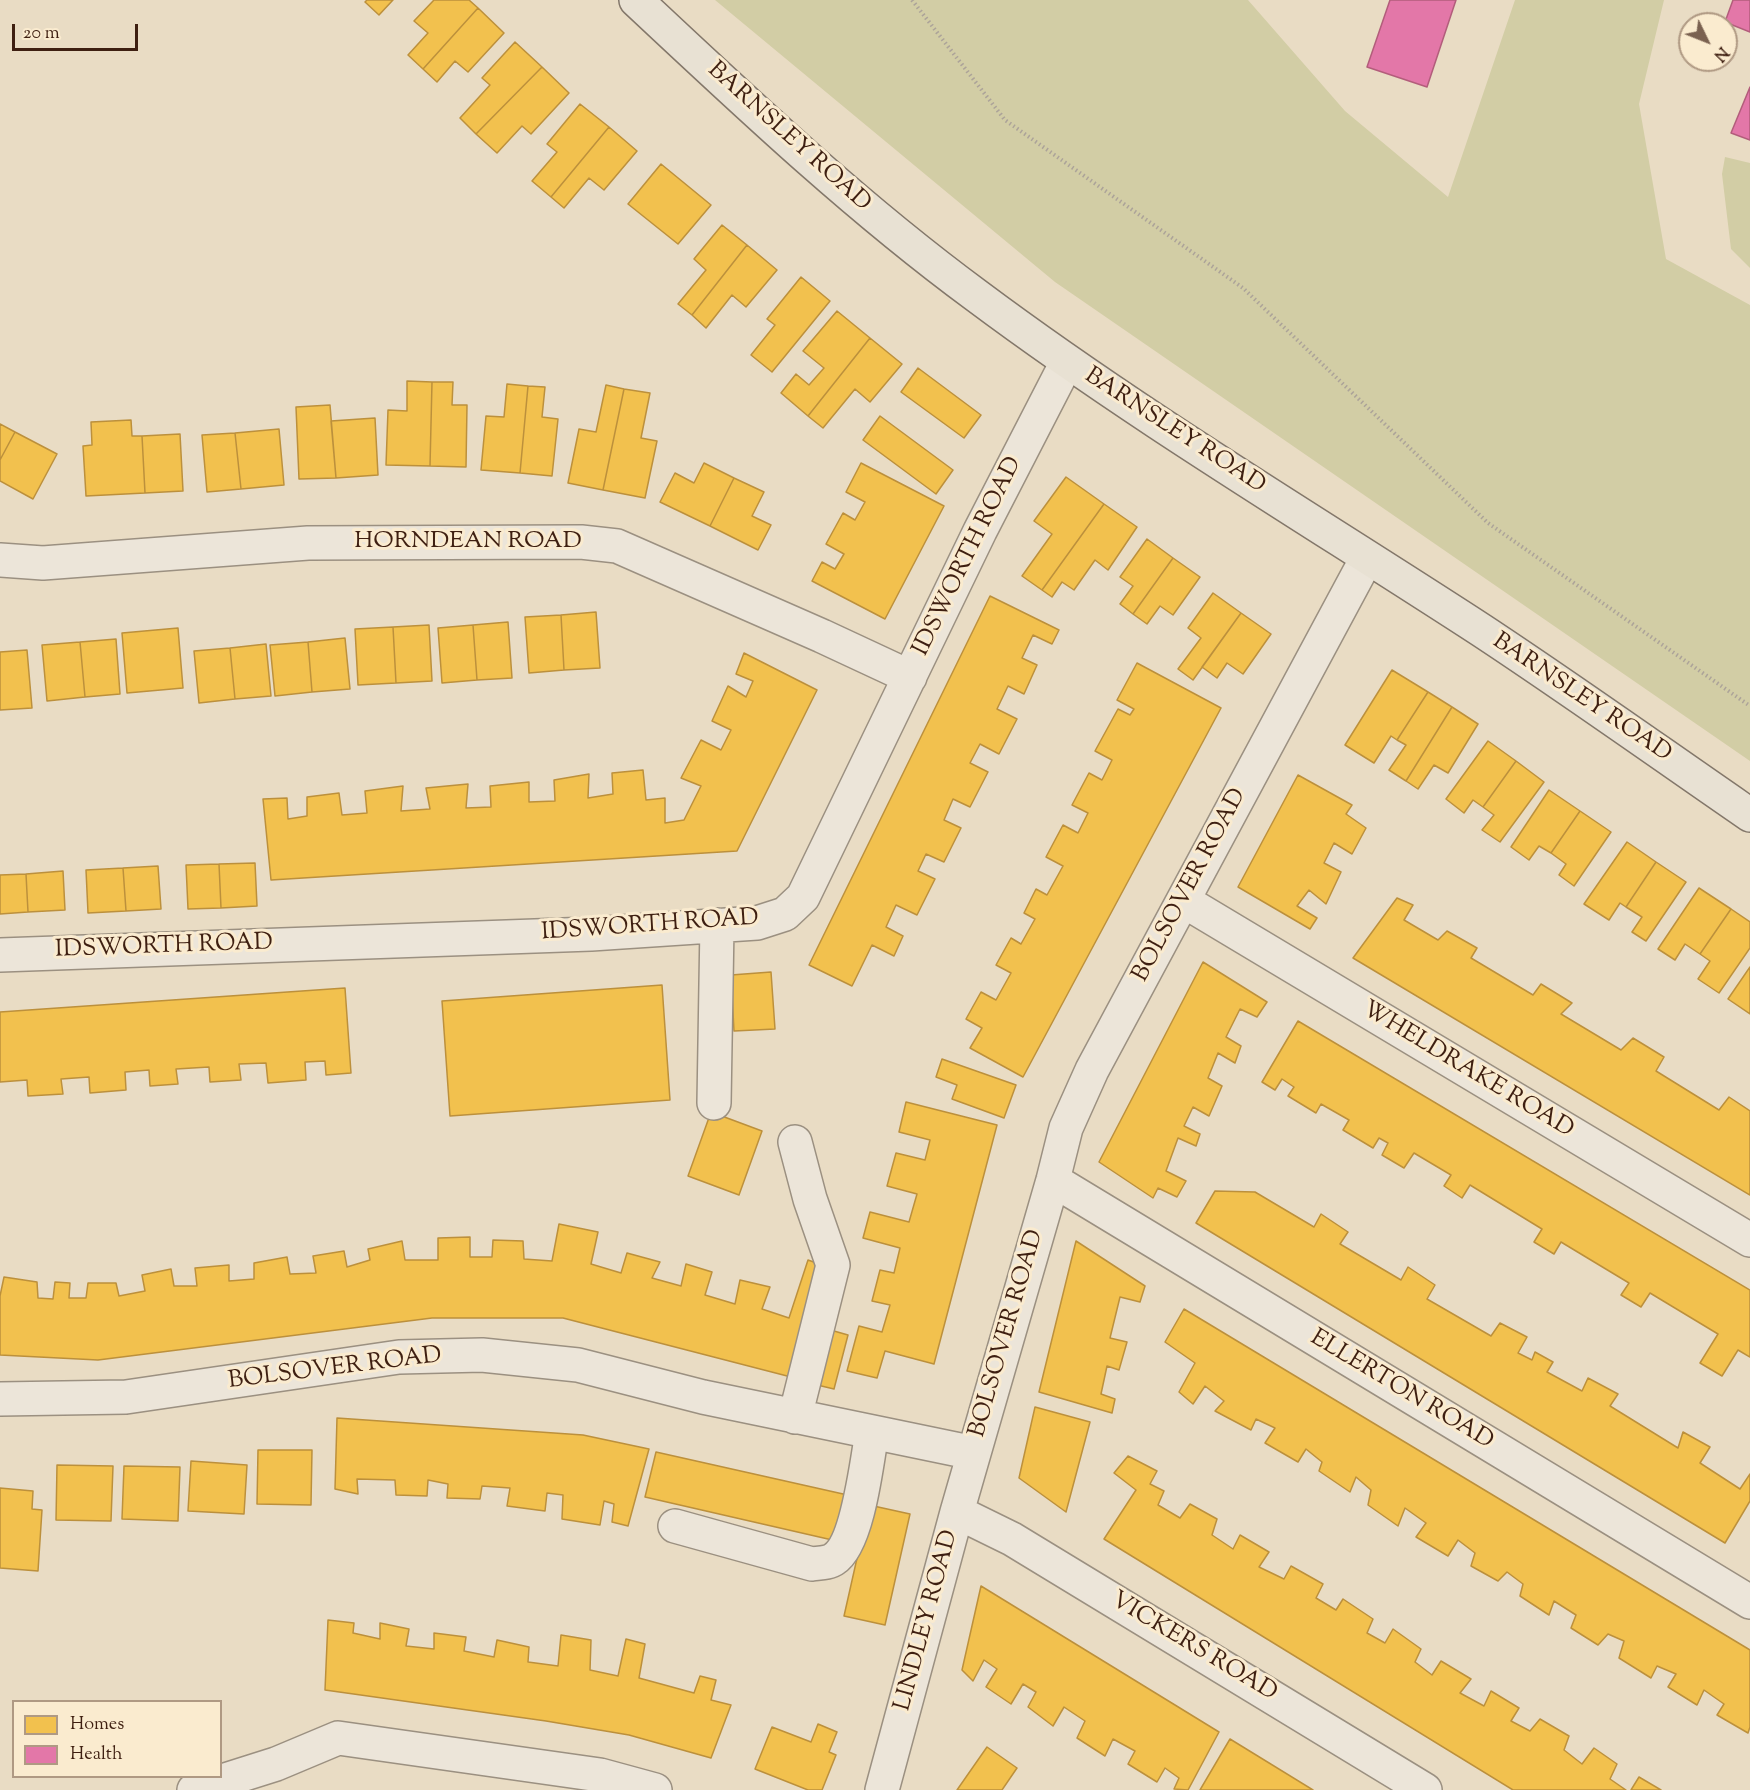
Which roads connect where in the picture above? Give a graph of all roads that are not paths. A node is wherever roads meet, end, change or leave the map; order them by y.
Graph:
1 (636, 0) edge
2 (1067, 362) junction
3 (1367, 558) junction
4 (0, 560) edge
5 (909, 677) junction
6 (1750, 815) edge
7 (1184, 901) junction
8 (717, 926) junction
9 (0, 955) edge
10 (714, 1103) dead end
11 (795, 1142) dead end
12 (1053, 1180) junction
13 (1750, 1240) edge
14 (0, 1399) edge
15 (795, 1417) junction
16 (872, 1432) junction
17 (974, 1452) junction
18 (957, 1512) junction
19 (675, 1526) dead end
20 (1748, 1595) edge
21 (194, 1790) edge
22 (655, 1790) edge
23 (882, 1790) edge
24 (1425, 1790) edge

1 - 2 main road, BARNSLEY ROAD
2 - 3 main road, BARNSLEY ROAD
2 - 5 street, IDSWORTH ROAD
3 - 6 main road, BARNSLEY ROAD
3 - 7 street, BOLSOVER ROAD
4 - 5 street, HORNDEAN ROAD
5 - 8 street, IDSWORTH ROAD
7 - 12 street, BOLSOVER ROAD
7 - 13 street, WHELDRAKE ROAD
8 - 9 street, IDSWORTH ROAD
8 - 10 street
11 - 15 street
12 - 17 street, BOLSOVER ROAD
12 - 20 street, ELLERTON ROAD
14 - 15 street, BOLSOVER ROAD
15 - 16 street, BOLSOVER ROAD
16 - 17 street, BOLSOVER ROAD
16 - 19 street
17 - 18 street, LINDLEY ROAD
18 - 23 street, LINDLEY ROAD
18 - 24 street, VICKERS ROAD
21 - 22 street

